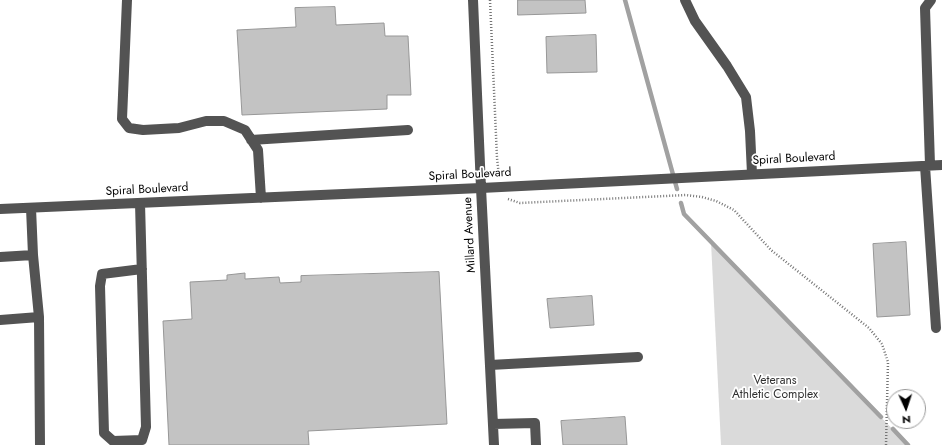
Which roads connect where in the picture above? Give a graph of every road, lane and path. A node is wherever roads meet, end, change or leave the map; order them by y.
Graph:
1 (127, 0) edge
2 (473, 0) edge
3 (490, 0) edge
4 (685, 0) edge
5 (931, 0) edge
6 (408, 130) dead end
7 (251, 140) junction
8 (928, 165) junction
9 (942, 165) edge
10 (752, 174) junction
11 (501, 187) junction
12 (481, 188) junction
13 (261, 198) junction
14 (140, 203) junction
15 (31, 208) junction
16 (0, 209) edge
17 (33, 255) junction
18 (0, 257) edge
19 (142, 269) junction
20 (38, 317) junction
21 (0, 320) edge
22 (936, 328) dead end
23 (638, 357) dead end
24 (490, 365) junction
25 (493, 424) junction
26 (40, 445) edge
27 (494, 445) edge
28 (536, 445) edge
29 (886, 445) edge

1 - 7 street
2 - 12 street, Millard Avenue
3 - 11 path
4 - 10 street
5 - 8 street
6 - 7 street
7 - 13 street
8 - 9 street, Spiral Boulevard
8 - 10 street, Spiral Boulevard
8 - 22 street
10 - 11 street, Spiral Boulevard
11 - 12 street, Spiral Boulevard
11 - 29 path
12 - 13 street, Spiral Boulevard
12 - 24 street, Millard Avenue
13 - 14 street, Spiral Boulevard
14 - 15 street, Spiral Boulevard
14 - 19 street
15 - 16 street, Spiral Boulevard
15 - 17 street
17 - 18 street
17 - 20 street
19 - 19 street
20 - 21 street
20 - 26 street
23 - 24 street
24 - 25 street, Millard Avenue
25 - 27 street, Millard Avenue
25 - 28 street

